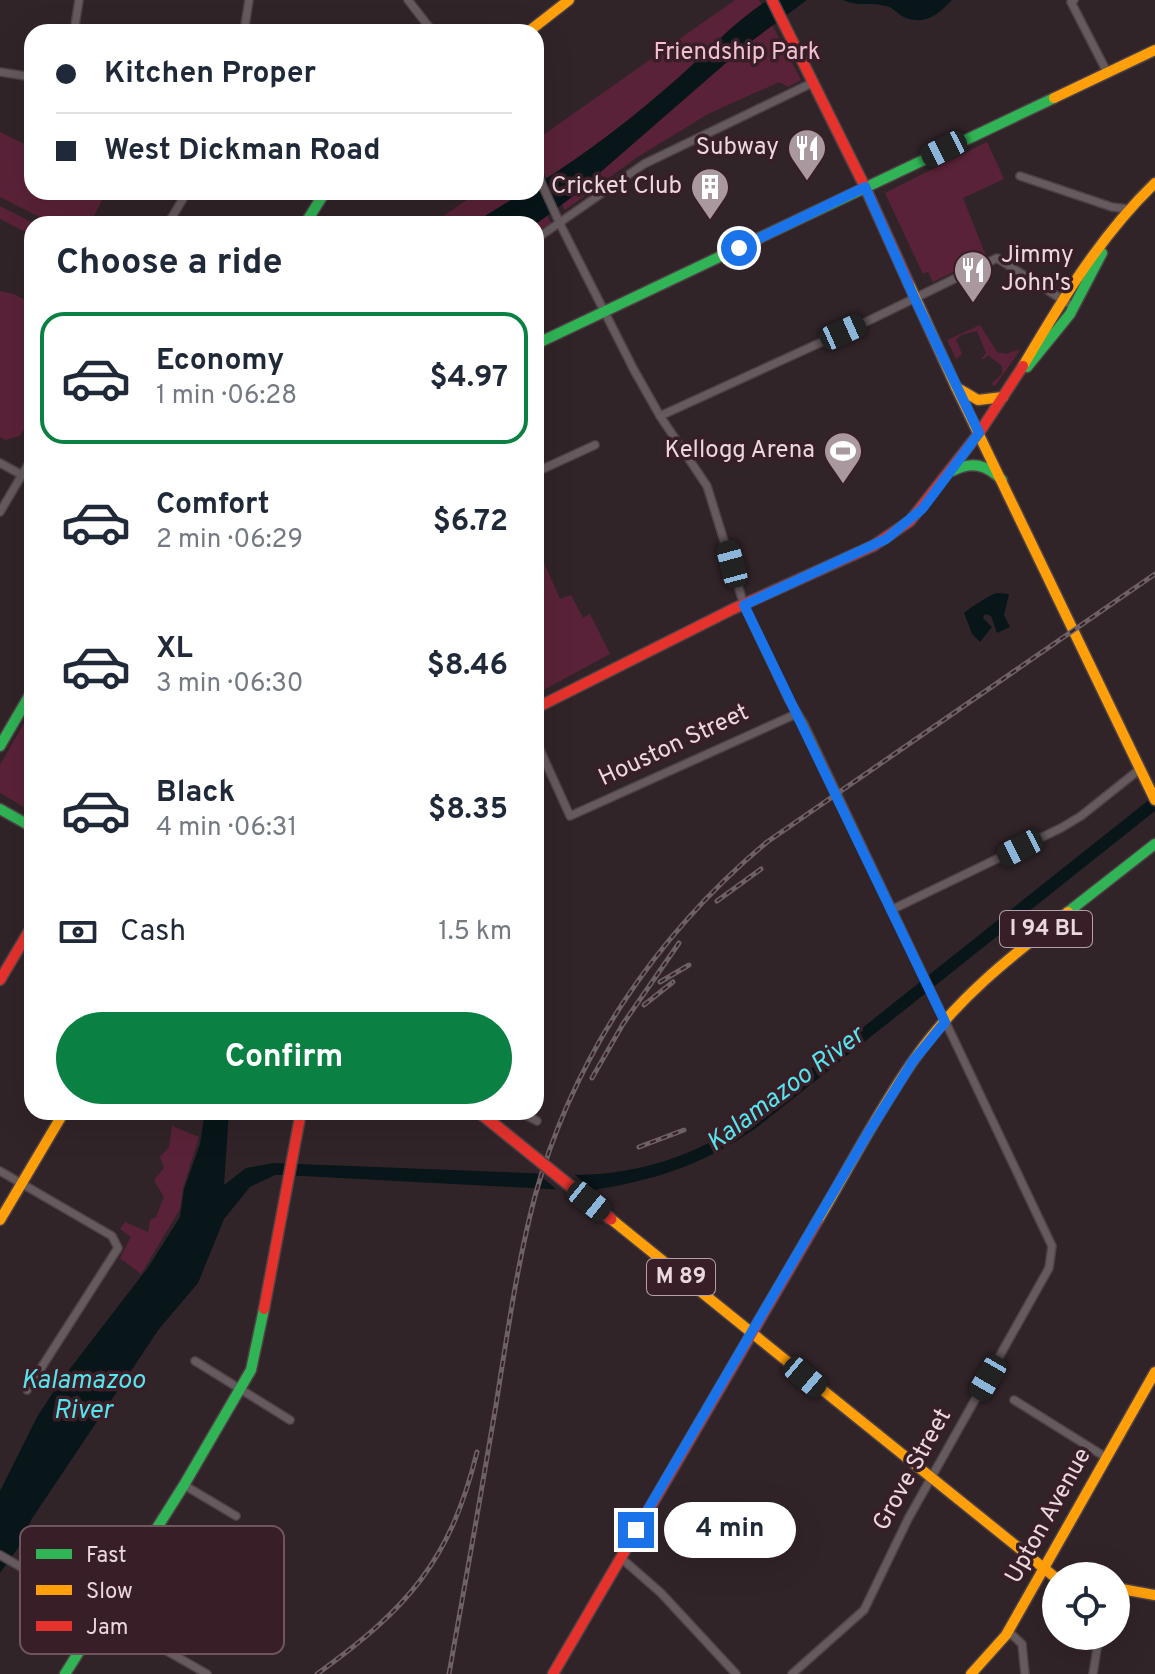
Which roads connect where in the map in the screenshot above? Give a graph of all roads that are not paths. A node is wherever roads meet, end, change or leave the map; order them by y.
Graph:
1 (79, 0) edge
2 (249, 0) edge
3 (408, 0) edge
4 (569, 0) edge
5 (772, 0) edge
6 (1074, 0) edge
7 (75, 24) edge
8 (245, 24) edge
9 (427, 24) edge
10 (538, 24) edge
11 (1155, 50) edge
12 (0, 72) edge
13 (1107, 72) junction
14 (24, 76) edge
15 (814, 82) junction
16 (1020, 176) dead end
17 (1155, 183) edge
18 (865, 187) junction
19 (544, 188) edge
20 (1128, 209) junction
21 (558, 220) junction
22 (544, 232) edge
23 (1107, 238) junction
24 (915, 299) junction
25 (1061, 299) junction
26 (1074, 307) junction
27 (606, 312) junction
28 (544, 340) edge
29 (1017, 377) junction
30 (956, 387) junction
31 (1003, 397) junction
32 (660, 416) junction
33 (979, 433) junction
34 (595, 445) dead end
35 (0, 463) edge
36 (544, 468) edge
37 (24, 472) edge
38 (949, 472) junction
39 (22, 475) junction
40 (1002, 480) junction
41 (0, 512) edge
42 (744, 605) junction
43 (544, 704) edge
44 (24, 705) edge
45 (796, 714) junction
46 (0, 746) edge
47 (544, 759) edge
48 (1140, 769) junction
49 (1152, 795) edge
50 (0, 809) edge
51 (24, 822) edge
52 (1155, 844) edge
53 (891, 910) junction
54 (24, 940) edge
55 (0, 980) edge
56 (945, 1022) junction
57 (59, 1120) edge
58 (299, 1120) edge
59 (489, 1120) edge
60 (0, 1171) edge
61 (21, 1184) junction
62 (0, 1220) edge
63 (752, 1333) junction
64 (195, 1361) dead end
65 (1155, 1372) edge
66 (239, 1388) junction
67 (27, 1390) dead end
68 (1014, 1400) dead end
69 (290, 1420) dead end
70 (1107, 1458) junction
71 (931, 1478) junction
72 (184, 1485) junction
73 (236, 1516) dead end
74 (159, 1526) edge
75 (0, 1555) edge
76 (621, 1558) junction
77 (1048, 1562) edge
78 (20, 1567) edge
79 (1042, 1569) edge
80 (1042, 1572) edge
81 (1130, 1591) edge
82 (1155, 1595) edge
83 (1008, 1631) junction
84 (1097, 1650) edge
85 (78, 1654) edge
86 (173, 1654) edge
87 (65, 1674) edge
88 (207, 1674) edge
89 (553, 1674) edge
90 (736, 1674) edge
91 (792, 1674) edge
92 (971, 1674) edge
93 (1025, 1674) edge
94 (1093, 1674) edge

1 - 7 street
2 - 8 street
3 - 9 street
4 - 10 main road
5 - 15 main road
6 - 13 street
11 - 13 main road
12 - 14 street
13 - 18 main road
15 - 18 main road
15 - 21 street
16 - 20 street
17 - 20 main road
18 - 24 main road
18 - 27 main road
19 - 21 street
20 - 23 main road
21 - 22 street
21 - 27 street
23 - 25 main road
23 - 26 main road
24 - 25 street
24 - 30 main road
24 - 32 street
25 - 26 street
25 - 29 main road
26 - 29 main road
27 - 28 main road
27 - 32 street
29 - 31 main road
30 - 31 main road
30 - 33 main road
31 - 33 main road
32 - 42 street
33 - 38 main road
33 - 40 main road
34 - 36 street
35 - 39 street
37 - 39 street
38 - 40 main road
38 - 42 main road
39 - 41 street
40 - 48 main road
42 - 43 main road
42 - 45 street
44 - 46 main road
45 - 47 street, Houston Street
45 - 53 street
48 - 49 main road
48 - 53 street
50 - 51 main road
52 - 56 main road, I 94 BL
53 - 56 street
54 - 55 main road
56 - 63 main road, I 94 BL
56 - 71 street, Grove Street
57 - 61 main road
58 - 66 main road
59 - 63 main road, M 89, bridge
60 - 61 street
61 - 62 main road
61 - 67 street
63 - 71 main road
63 - 76 main road, I 94 BL
64 - 66 street
65 - 70 main road, Upton Avenue
66 - 69 street
66 - 72 main road
68 - 70 street
70 - 77 main road, Upton Avenue
71 - 79 main road
71 - 91 street, Grove Street
72 - 73 street
72 - 74 main road
75 - 78 street
76 - 89 main road, I 94 BL
76 - 90 street
80 - 83 main road, Upton Avenue
81 - 82 main road
83 - 92 main road, Upton Avenue
83 - 93 street
84 - 94 street
85 - 87 main road
86 - 88 street

